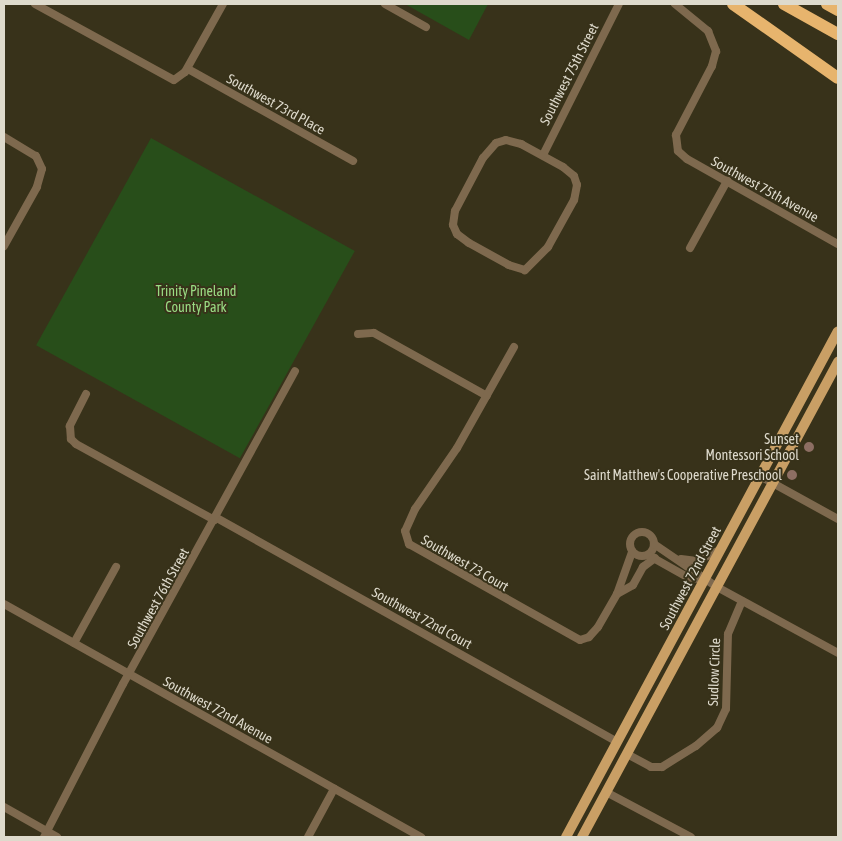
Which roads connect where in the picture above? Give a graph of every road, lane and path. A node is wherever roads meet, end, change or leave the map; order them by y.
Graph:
1 (35, 4) edge
2 (223, 4) edge
3 (385, 4) edge
4 (619, 4) edge
5 (675, 4) edge
6 (733, 4) edge
7 (784, 4) edge
8 (827, 4) edge
9 (838, 10) edge
10 (426, 27) dead end
11 (838, 34) edge
12 (188, 69) junction
13 (838, 78) edge
14 (4, 137) edge
15 (543, 155) junction
16 (352, 161) dead end
17 (727, 182) junction
18 (838, 244) edge
19 (4, 246) edge
20 (690, 248) dead end
21 (838, 331) edge
22 (358, 334) dead end
23 (514, 347) dead end
24 (838, 362) edge
25 (295, 371) dead end
26 (810, 383) junction
27 (823, 390) junction
28 (86, 394) dead end
29 (487, 396) junction
30 (760, 476) junction
31 (773, 483) junction
32 (214, 519) junction
33 (838, 519) edge
34 (654, 544) junction
35 (720, 550) junction
36 (632, 552) junction
37 (651, 557) junction
38 (676, 558) junction
39 (116, 567) dead end
40 (621, 579) junction
41 (704, 580) junction
42 (632, 586) junction
43 (717, 587) junction
44 (617, 594) junction
45 (742, 601) junction
46 (4, 604) edge
47 (74, 643) junction
48 (838, 653) edge
49 (129, 674) junction
50 (624, 729) junction
51 (617, 742) junction
52 (627, 754) junction
53 (334, 789) junction
54 (606, 792) junction
55 (4, 807) edge
56 (45, 834) edge
57 (57, 837) edge
58 (308, 837) edge
59 (421, 837) edge
60 (566, 837) edge
61 (582, 837) edge
62 (691, 837) edge

1 - 12 street
2 - 12 street
3 - 10 street
4 - 15 street, Southwest 75th Street
5 - 17 street, Southwest 75th Avenue
6 - 13 highway
7 - 11 highway
8 - 9 highway
12 - 16 street, Southwest 73rd Place
14 - 19 street
15 - 15 street
17 - 18 street, Southwest 75th Avenue
17 - 20 street
21 - 26 main road, Southwest 72nd Street
22 - 29 street
23 - 29 street
24 - 27 main road, Southwest 72nd Street
25 - 32 street, Southwest 76th Street
26 - 27 main road
26 - 30 main road, Southwest 72nd Street
27 - 31 main road, Southwest 72nd Street
28 - 32 street, Southwest 72nd Court
29 - 44 street, Southwest 73 Court
30 - 31 street
30 - 35 main road, Southwest 72nd Street
31 - 33 street
31 - 43 main road, Southwest 72nd Street
32 - 49 street, Southwest 76th Street
32 - 51 street, Southwest 72nd Court
34 - 36 street
34 - 37 street
34 - 38 street
35 - 38 street
35 - 41 main road, Southwest 72nd Street
36 - 37 street
36 - 40 street, Southwest 73 Court
37 - 41 street
37 - 42 street
38 - 41 street
39 - 47 street
40 - 42 street
40 - 44 street, Southwest 73 Court
41 - 43 street
41 - 50 main road, Southwest 72nd Street
42 - 44 street
43 - 45 street
43 - 52 main road, Southwest 72nd Street
45 - 48 street
45 - 52 street, Sudlow Circle
46 - 47 street, Southwest 72nd Avenue
47 - 49 street, Southwest 72nd Avenue
49 - 53 street, Southwest 72nd Avenue
49 - 56 street, Southwest 76th Street
50 - 51 main road, Southwest 72nd Street
50 - 52 main road
51 - 60 main road, Southwest 72nd Street
52 - 54 main road, Southwest 72nd Street
53 - 58 street
53 - 59 street, Southwest 72nd Avenue
54 - 61 main road, Southwest 72nd Street
54 - 62 street
55 - 56 street
56 - 57 street

